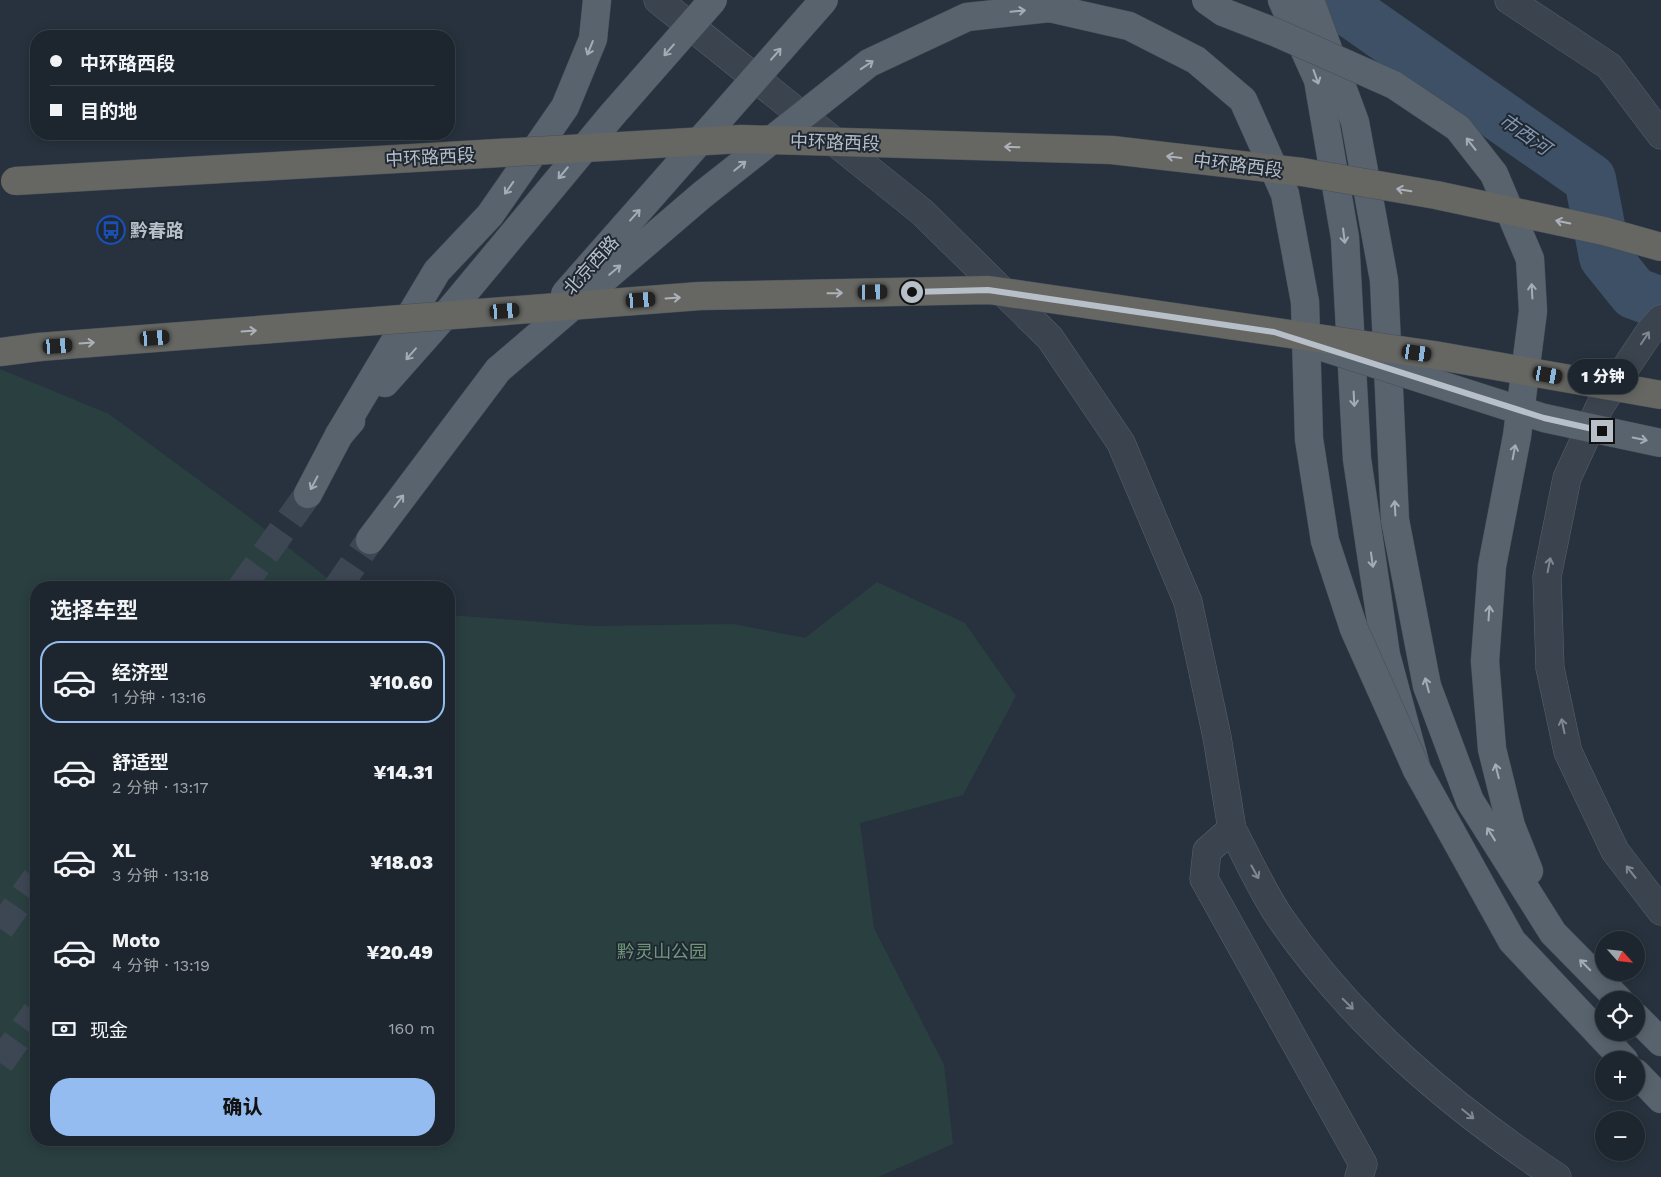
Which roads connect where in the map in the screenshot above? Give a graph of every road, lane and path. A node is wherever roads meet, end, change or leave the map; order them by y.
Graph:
1 (597, 0) edge
2 (658, 0) edge
3 (713, 0) edge
4 (824, 0) edge
5 (1206, 0) edge
6 (1282, 0) edge
7 (1310, 0) edge
8 (1510, 0) edge
9 (1661, 135) edge
10 (7, 181) edge
11 (1604, 231) junction
12 (1661, 238) edge
13 (1661, 247) edge
14 (1661, 319) edge
15 (1274, 332) junction
16 (0, 352) edge
17 (498, 370) junction
18 (1661, 395) edge
19 (339, 435) junction
20 (1661, 443) edge
21 (308, 494) tunnel mouth
22 (370, 540) tunnel mouth
23 (1417, 770) junction
24 (1232, 829) junction
25 (1661, 911) edge
26 (1553, 933) junction
27 (1610, 991) edge
28 (1645, 1026) edge
29 (1661, 1042) edge
30 (1616, 1051) edge
31 (1645, 1082) edge
32 (1661, 1099) edge
33 (1359, 1177) edge
34 (1557, 1177) edge

1 -> 19 main road
2 - 24 street
3 -> 19 main road, bridge
17 -> 4 main road, 北京西路, bridge
26 -> 5 main road, bridge
6 -> 23 main road, bridge
26 -> 7 main road, bridge
8 - 9 street
11 -> 10 highway, 中环路西段, bridge
11 - 12 main road, bridge
11 - 13 highway, 中环路西段, bridge
25 -> 14 street, bridge
16 -> 15 highway, bridge
15 - 18 highway, bridge
15 -> 20 main road, bridge
22 -> 17 main road, 北京西路
17 -> 23 main road, bridge
19 -> 21 main road
23 - 30 main road
24 - 33 street
24 -> 34 street
27 -> 26 main road
28 - 29 main road
31 - 32 main road

